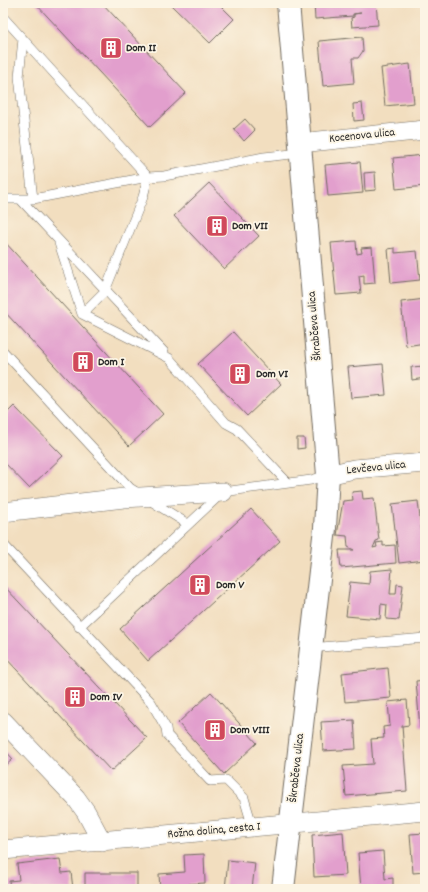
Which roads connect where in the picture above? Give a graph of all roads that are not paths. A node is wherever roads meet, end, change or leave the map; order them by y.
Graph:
1 (288, 3) edge
2 (3, 17) edge
3 (23, 39) junction
4 (425, 130) edge
5 (300, 148) junction
6 (148, 177) junction
7 (3, 199) edge
8 (20, 199) junction
9 (34, 199) junction
10 (58, 240) junction
11 (106, 291) junction
12 (82, 314) junction
13 (3, 351) edge
14 (169, 358) junction
15 (425, 463) edge
16 (328, 475) junction
17 (288, 483) junction
18 (223, 492) junction
19 (146, 497) junction
20 (3, 512) edge
21 (188, 524) junction
22 (3, 544) edge
23 (79, 627) junction
24 (425, 638) edge
25 (310, 648) junction
26 (3, 721) edge
27 (425, 811) edge
28 (291, 824) junction
29 (253, 828) junction
30 (102, 842) junction
31 (3, 850) edge
32 (283, 889) edge

1 - 5 street, Škrabčeva ulica
2 - 3 lane
3 - 6 lane
3 - 9 lane
4 - 5 street, Kocenova ulica
5 - 6 lane
5 - 16 street, Škrabčeva ulica
6 - 9 lane
6 - 11 lane
7 - 8 lane
8 - 9 lane
8 - 10 lane
10 - 11 lane
10 - 12 lane
11 - 12 lane
11 - 14 lane
12 - 14 lane
13 - 19 lane
14 - 17 lane
15 - 16 street, Levčeva ulica
16 - 17 lane
16 - 25 street, Škrabčeva ulica
17 - 18 lane
18 - 19 street
18 - 21 lane
19 - 20 street
19 - 21 lane
21 - 23 lane
22 - 23 lane
23 - 29 lane
24 - 25 lane
25 - 28 street, Škrabčeva ulica
26 - 30 street
27 - 28 street, Rožna dolina, cesta I
28 - 29 street, Rožna dolina, cesta I
28 - 32 street, Škrabčeva ulica
29 - 30 street, Rožna dolina, cesta I
30 - 31 street, Rožna dolina, cesta I

